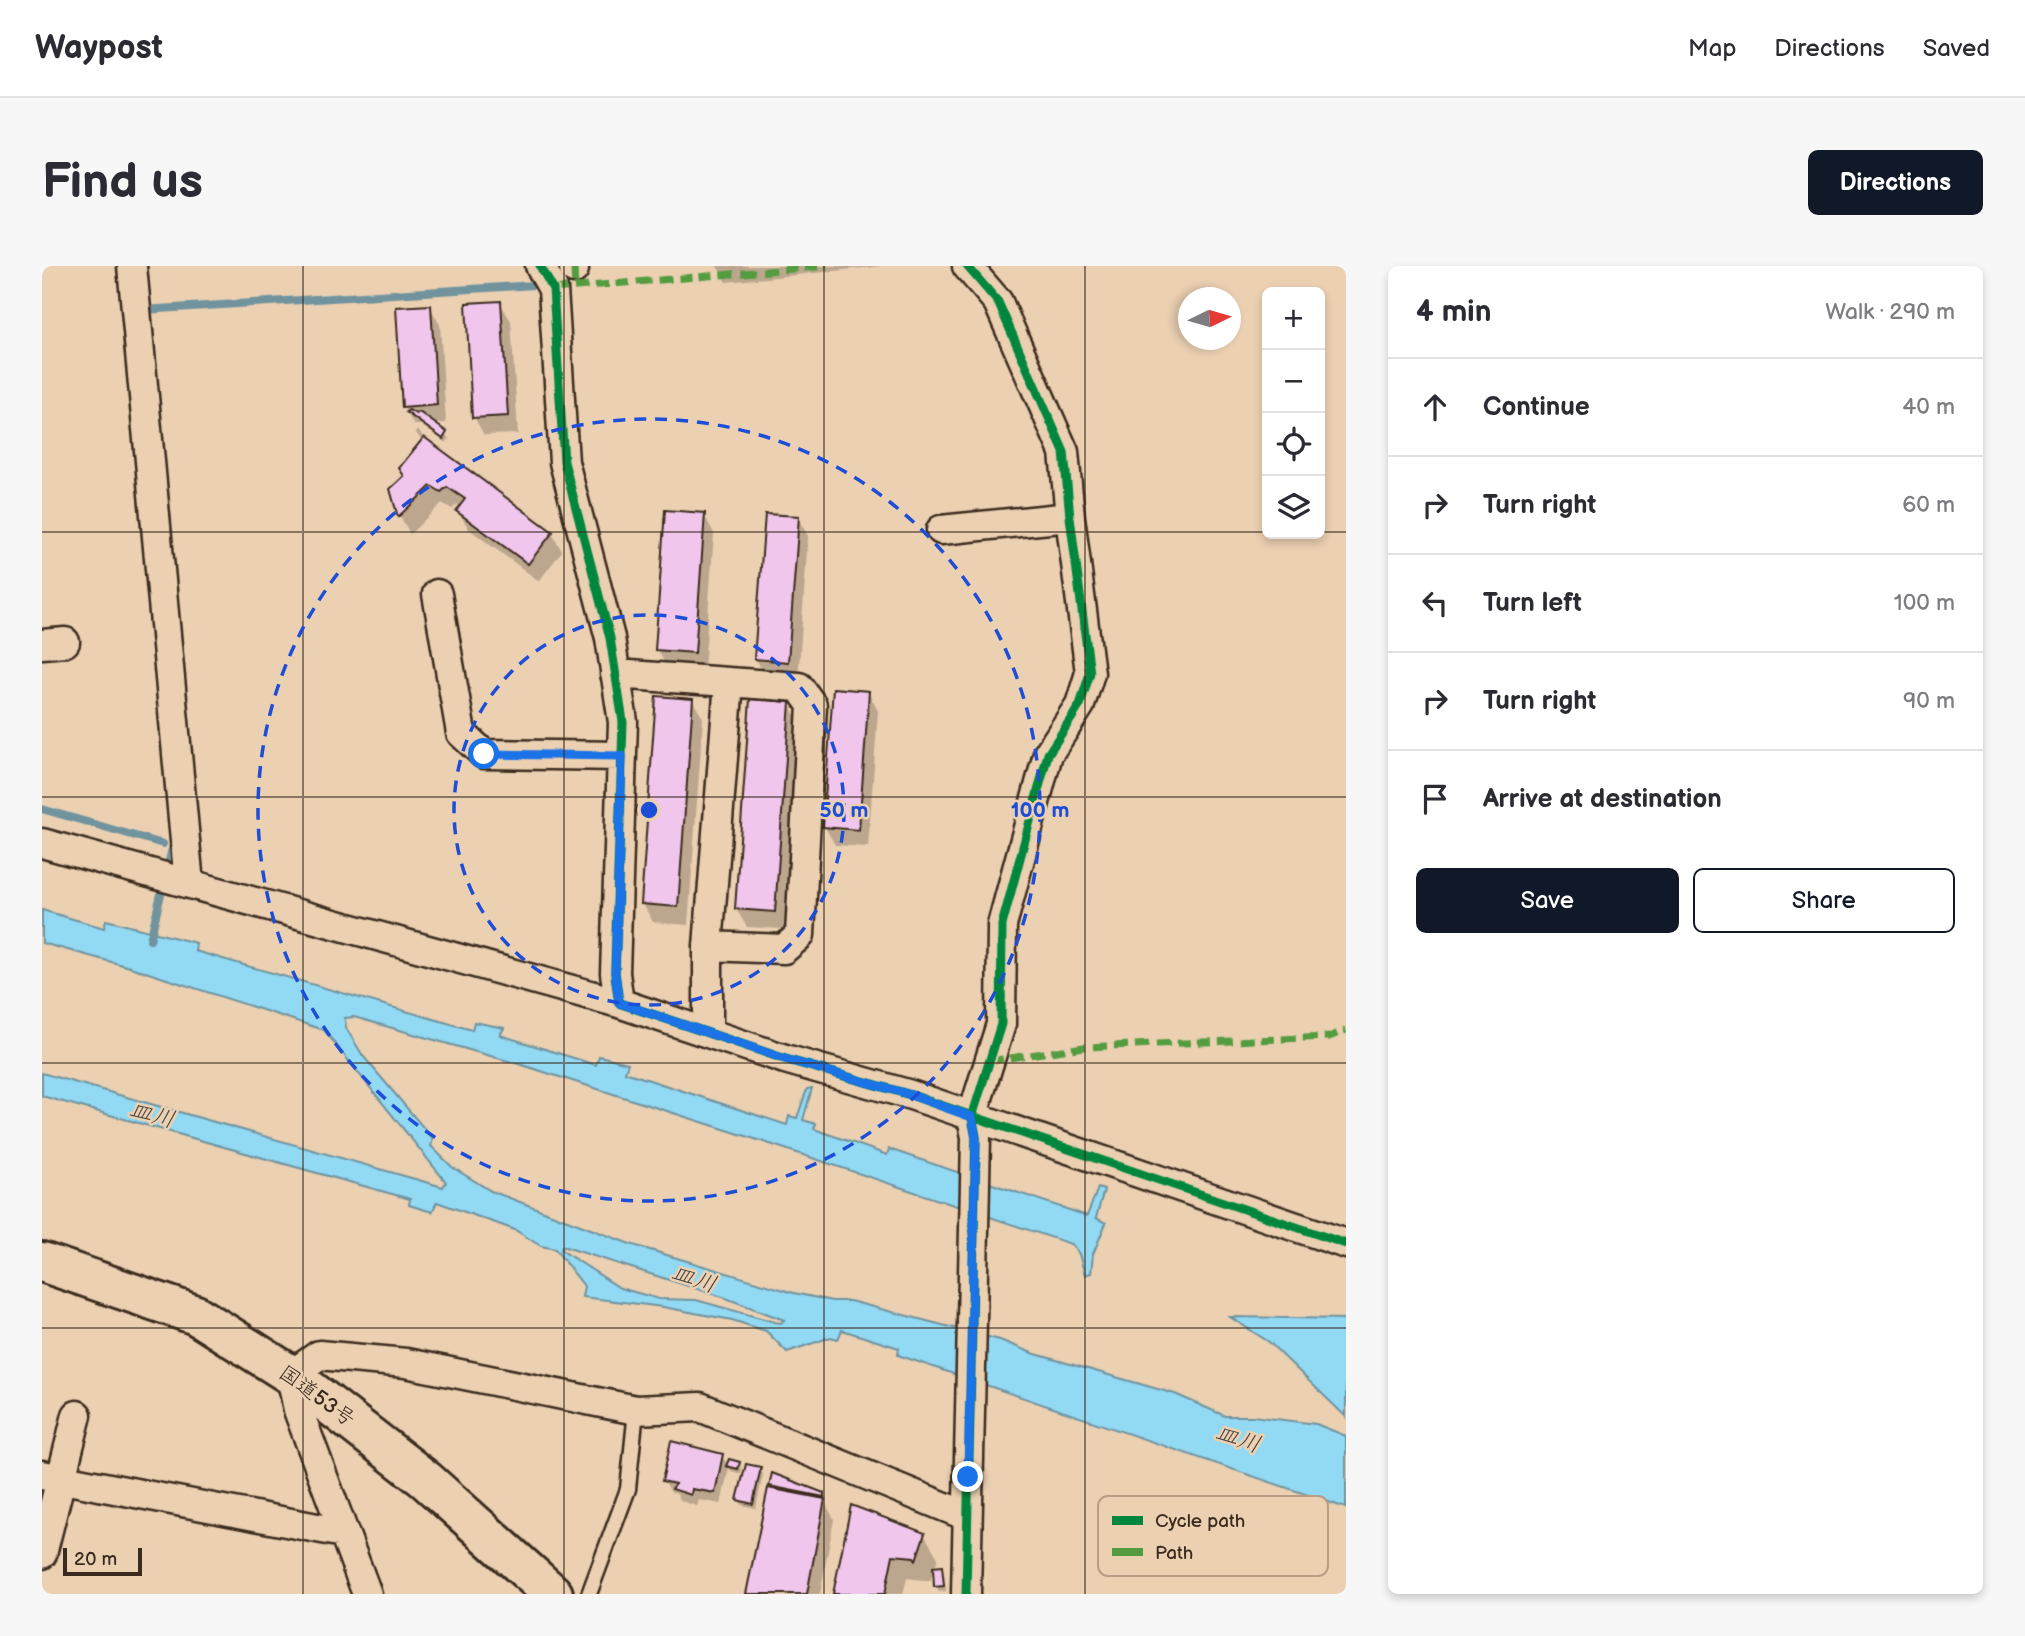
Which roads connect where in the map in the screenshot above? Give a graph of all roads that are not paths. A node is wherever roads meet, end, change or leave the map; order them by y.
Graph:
1 (132, 266) edge
2 (540, 266) edge
3 (967, 266) edge
4 (1070, 517) junction
5 (941, 530) dead end
6 (437, 594) dead end
7 (615, 674) junction
8 (729, 682) junction
9 (622, 756) junction
10 (42, 843) edge
11 (189, 884) junction
12 (708, 946) junction
13 (619, 1003) junction
14 (708, 1031) junction
15 (974, 1127) junction
16 (1346, 1244) edge
17 (42, 1262) edge
18 (291, 1375) junction
19 (636, 1410) junction
20 (76, 1415) dead end
21 (51, 1476) edge
22 (967, 1516) junction
23 (343, 1533) junction
24 (42, 1554) edge
25 (367, 1594) edge
26 (553, 1594) edge
27 (589, 1594) edge
28 (966, 1594) edge

1 - 11 street
2 - 7 street
3 - 4 street
4 - 5 street
4 - 15 street
6 - 9 street
7 - 8 street
7 - 9 street
8 - 12 street
8 - 12 street
9 - 13 street
10 - 11 street
11 - 13 street
12 - 14 street
13 - 14 street
14 - 15 street
15 - 16 street
15 - 22 street
17 - 18 highway, 国道53号
18 - 19 street
18 - 23 street
18 - 26 highway, 国道53号
19 - 22 street
19 - 27 lane
20 - 21 street
21 - 23 street
21 - 24 street
22 - 28 street
23 - 25 street

